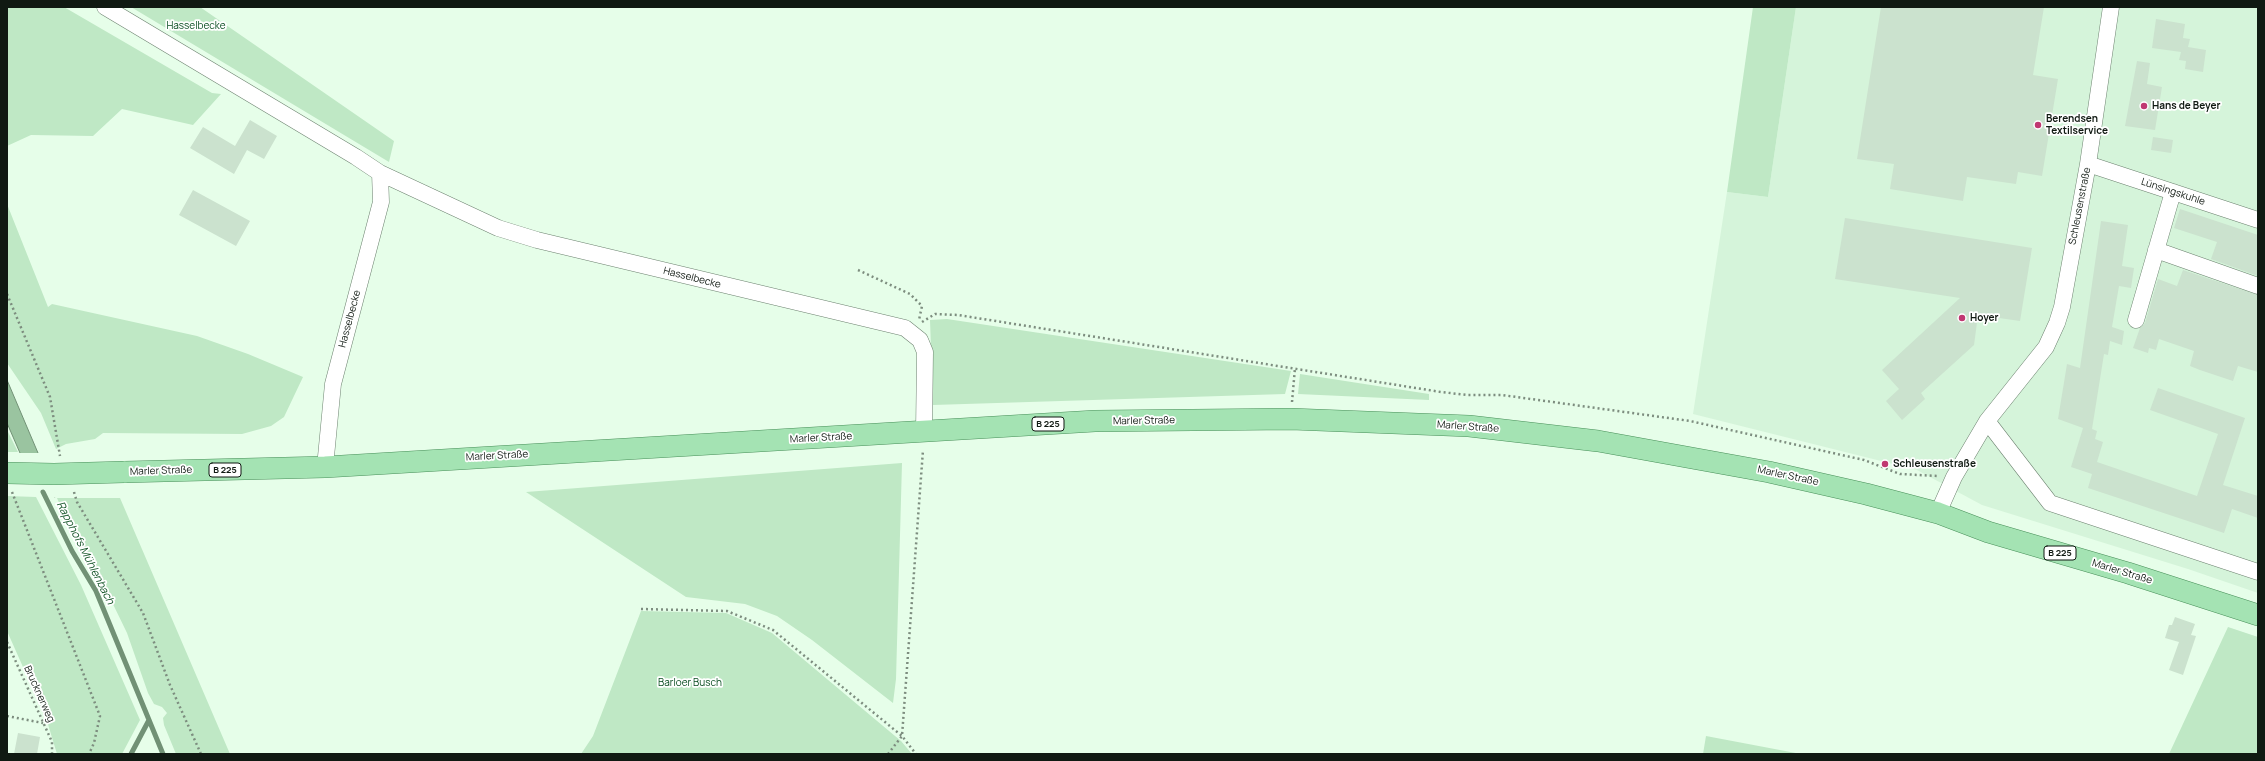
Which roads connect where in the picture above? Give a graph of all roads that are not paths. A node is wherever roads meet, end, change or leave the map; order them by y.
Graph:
1 (105, 7) edge
2 (2111, 7) edge
3 (2088, 164) junction
4 (380, 173) junction
5 (2173, 192) junction
6 (2258, 220) edge
7 (2156, 250) junction
8 (2258, 286) edge
9 (2136, 320) dead end
10 (1987, 422) junction
11 (924, 432) junction
12 (325, 467) junction
13 (8, 479) edge
14 (1938, 513) junction
15 (2258, 572) edge
16 (2258, 615) edge

1 - 4 street, Hasselbecke
2 - 3 street, Schleusenstraße
3 - 5 street, Lünsingskuhle
3 - 10 street, Schleusenstraße
4 - 11 street, Hasselbecke
4 - 12 street, Hasselbecke
5 - 6 street, Lünsingskuhle
5 - 7 street
7 - 8 street
7 - 9 street
10 - 14 street, Schleusenstraße
10 - 15 street
11 - 12 main road, Marler Straße / B 225
11 - 14 main road, Marler Straße / B 225
12 - 13 main road, Marler Straße / B 225, bridge
14 - 16 main road, Marler Straße / B 225

